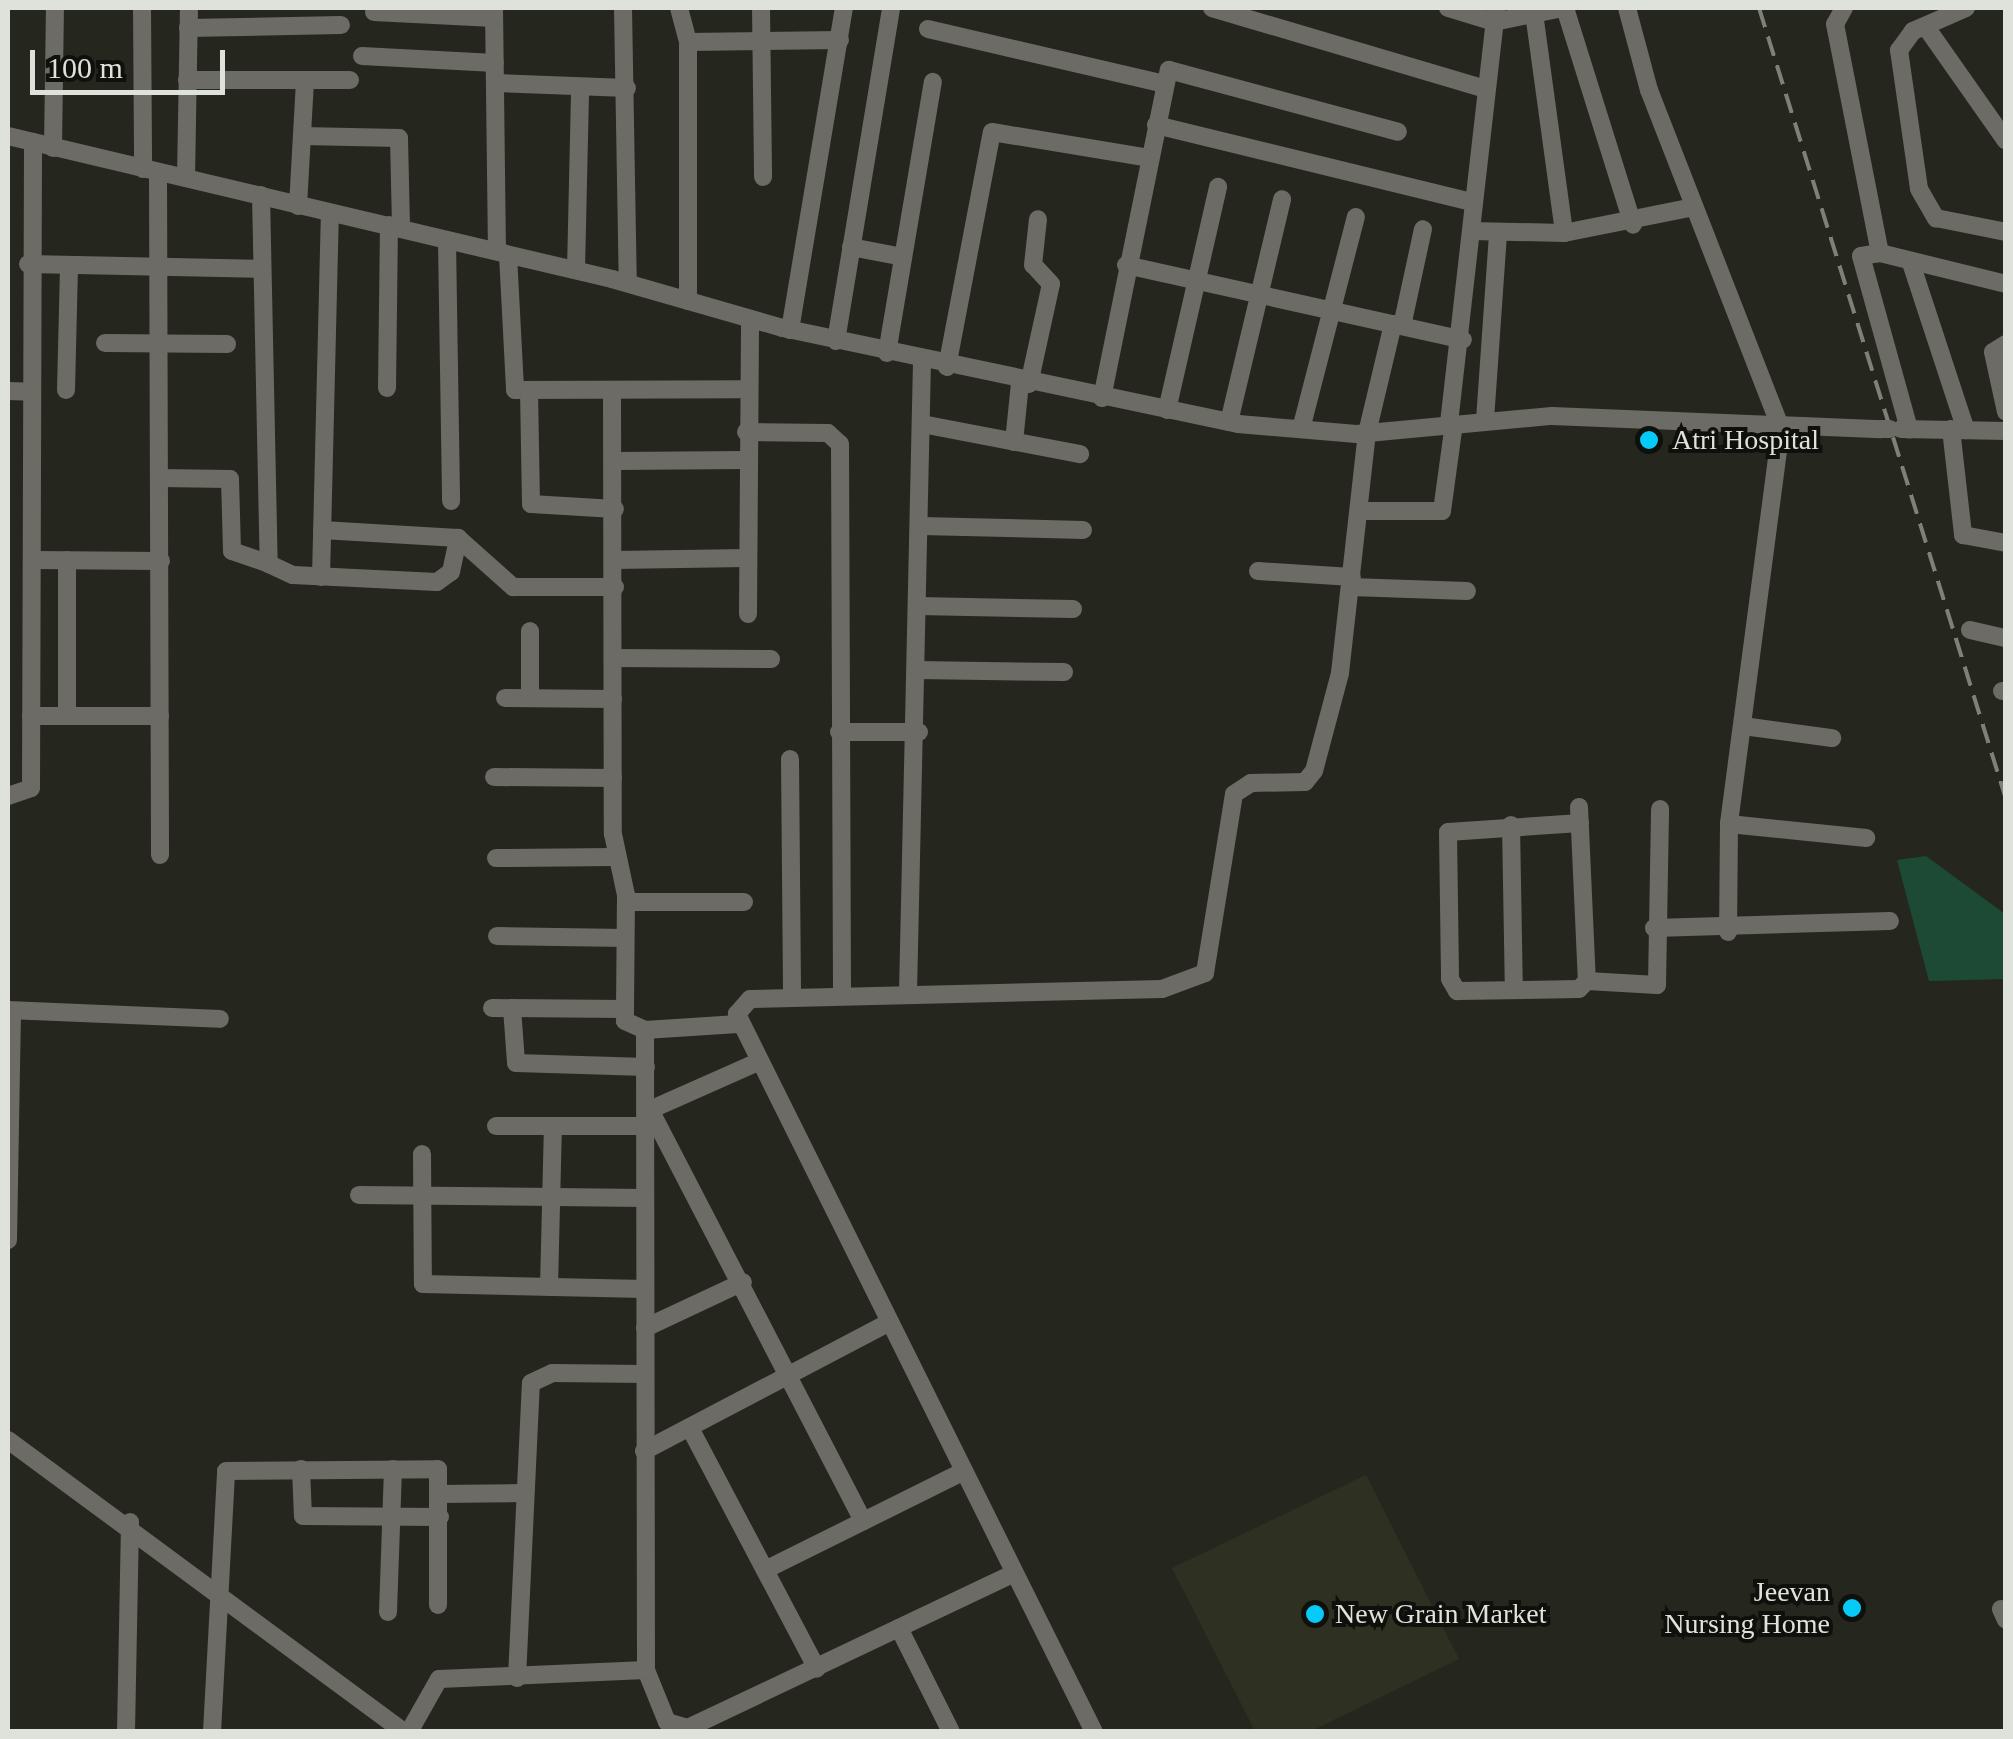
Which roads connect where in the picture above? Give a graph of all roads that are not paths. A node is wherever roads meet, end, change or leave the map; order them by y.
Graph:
1 (55, 8) edge
2 (142, 8) edge
3 (189, 8) edge
4 (622, 8) edge
5 (680, 8) edge
6 (761, 8) edge
7 (844, 8) edge
8 (891, 8) edge
9 (1212, 8) edge
10 (1448, 8) edge
11 (1564, 8) edge
12 (1626, 8) edge
13 (1844, 8) edge
14 (1966, 8) edge
15 (374, 12) dead end
16 (494, 13) edge
17 (1534, 13) junction
18 (1495, 15) edge
19 (340, 25) dead end
20 (1926, 27) junction
21 (188, 28) junction
22 (928, 29) dead end
23 (760, 40) junction
24 (840, 40) junction
25 (688, 42) junction
26 (362, 56) dead end
27 (495, 62) junction
28 (188, 80) junction
29 (350, 80) dead end
30 (305, 81) junction
31 (933, 82) dead end
32 (496, 83) junction
33 (1164, 84) junction
34 (580, 87) junction
35 (628, 88) junction
36 (1485, 88) junction
37 (1156, 124) junction
38 (1398, 132) dead end
39 (8, 136) edge
40 (302, 136) junction
41 (2006, 141) edge
42 (33, 142) junction
43 (53, 148) junction
44 (1149, 158) junction
45 (150, 170) junction
46 (186, 178) junction
47 (762, 178) dead end
48 (1218, 187) dead end
49 (261, 195) junction
50 (1282, 199) dead end
51 (1473, 202) junction
52 (298, 206) junction
53 (1694, 206) junction
54 (330, 212) junction
55 (1356, 217) dead end
56 (1038, 219) dead end
57 (1633, 225) junction
58 (395, 226) junction
59 (1423, 230) dead end
60 (1471, 231) junction
61 (2006, 232) edge
62 (1564, 233) junction
63 (1498, 234) junction
64 (447, 240) junction
65 (852, 247) junction
66 (502, 253) junction
67 (1880, 253) junction
68 (904, 257) junction
69 (1911, 263) junction
70 (28, 264) junction
71 (1126, 264) junction
72 (69, 266) junction
73 (160, 268) junction
74 (262, 270) junction
75 (576, 270) junction
76 (1197, 279) junction
77 (628, 283) junction
78 (2006, 284) edge
79 (1260, 294) junction
80 (688, 301) junction
81 (1332, 310) junction
82 (750, 319) junction
83 (1398, 325) junction
84 (790, 330) junction
85 (1463, 340) junction
86 (836, 341) junction
87 (105, 343) dead end
88 (160, 344) junction
89 (227, 344) dead end
90 (2006, 344) edge
91 (887, 353) junction
92 (922, 360) junction
93 (947, 366) junction
94 (1025, 383) junction
95 (387, 388) dead end
96 (747, 388) junction
97 (66, 390) dead end
98 (530, 390) junction
99 (612, 390) junction
100 (8, 391) edge
101 (32, 392) junction
102 (1102, 398) junction
103 (1167, 410) junction
104 (2006, 412) edge
105 (1485, 420) junction
106 (1229, 422) junction
107 (1452, 423) junction
108 (922, 424) junction
109 (1781, 428) junction
110 (1301, 429) junction
111 (1909, 429) junction
112 (1959, 430) junction
113 (2006, 431) edge
114 (746, 432) junction
115 (1367, 433) junction
116 (1014, 442) junction
117 (1080, 454) dead end
118 (746, 460) junction
119 (615, 461) junction
120 (160, 478) junction
121 (451, 502) dead end
122 (615, 508) junction
123 (1360, 511) junction
124 (921, 526) junction
125 (322, 530) junction
126 (1083, 530) dead end
127 (458, 538) junction
128 (2006, 543) edge
129 (747, 558) junction
130 (33, 560) junction
131 (67, 560) junction
132 (615, 560) junction
133 (161, 561) junction
134 (269, 564) junction
135 (1258, 571) dead end
136 (321, 577) junction
137 (1352, 582) junction
138 (615, 587) junction
139 (1467, 591) dead end
140 (918, 606) junction
141 (1073, 610) dead end
142 (748, 614) dead end
143 (1970, 630) dead end
144 (530, 631) dead end
145 (2006, 638) edge
146 (614, 658) junction
147 (771, 659) dead end
148 (917, 670) junction
149 (1064, 672) dead end
150 (504, 698) dead end
151 (530, 698) junction
152 (613, 698) junction
153 (31, 716) junction
154 (67, 716) junction
155 (160, 716) junction
156 (1743, 726) junction
157 (838, 732) junction
158 (919, 732) junction
159 (1832, 738) dead end
160 (790, 759) dead end
161 (494, 778) dead end
162 (613, 778) junction
163 (8, 796) edge
164 (1660, 809) dead end
165 (1730, 824) junction
166 (1511, 825) junction
167 (1866, 838) dead end
168 (160, 855) dead end
169 (615, 857) junction
170 (496, 858) dead end
171 (626, 902) junction
172 (744, 902) dead end
173 (1890, 921) dead end
174 (1654, 928) junction
175 (1728, 932) junction
176 (497, 936) dead end
177 (626, 938) junction
178 (1587, 981) junction
179 (1514, 990) junction
180 (908, 993) junction
181 (842, 995) junction
182 (792, 996) junction
183 (492, 1008) dead end
184 (512, 1008) junction
185 (624, 1009) junction
186 (10, 1011) edge
187 (220, 1019) dead end
188 (738, 1024) junction
189 (645, 1030) junction
190 (756, 1063) junction
191 (646, 1067) junction
192 (648, 1113) junction
193 (496, 1126) dead end
194 (553, 1126) junction
195 (422, 1154) dead end
196 (359, 1195) dead end
197 (421, 1197) junction
198 (644, 1198) junction
199 (550, 1199) junction
200 (8, 1240) edge
201 (743, 1282) junction
202 (550, 1287) junction
203 (644, 1289) junction
204 (888, 1323) junction
205 (644, 1328) junction
206 (645, 1374) junction
207 (788, 1378) junction
208 (690, 1428) junction
209 (8, 1440) edge
210 (644, 1451) junction
211 (301, 1469) junction
212 (393, 1469) junction
213 (962, 1472) junction
214 (524, 1493) junction
215 (440, 1494) junction
216 (440, 1517) junction
217 (391, 1518) junction
218 (863, 1521) junction
219 (130, 1522) junction
220 (764, 1570) junction
221 (1014, 1574) junction
222 (217, 1588) junction
223 (438, 1605) dead end
224 (388, 1612) dead end
225 (900, 1628) junction
226 (817, 1669) junction
227 (646, 1670) junction
228 (517, 1678) junction
229 (725, 1714) junction
230 (678, 1730) edge
231 (126, 1732) edge
232 (212, 1732) edge
233 (407, 1732) edge
234 (733, 1732) edge
235 (951, 1732) edge
236 (1094, 1732) edge

1 - 43 street
2 - 45 street
3 - 21 street
4 - 35 street
5 - 25 street
6 - 23 street
7 - 24 street
8 - 65 street
9 - 36 street
10 - 18 street
11 - 17 street
11 - 57 street
12 - 53 street
13 - 67 street
14 - 20 street
15 - 16 street
16 - 27 street
17 - 18 street
17 - 62 street
18 - 36 street
19 - 21 street
20 - 41 street
20 - 61 street
21 - 28 street
22 - 33 street
23 - 24 street
23 - 25 street
23 - 47 street
24 - 84 street
25 - 80 street
26 - 27 street
27 - 32 street
28 - 30 street
28 - 46 street
29 - 30 street
30 - 40 street
31 - 68 street
32 - 34 street
32 - 66 street
33 - 37 street
33 - 38 street
34 - 35 street
34 - 75 street
35 - 77 street
36 - 51 street
37 - 44 street
37 - 51 street
39 - 42 street
40 - 52 street
40 - 58 street
42 - 43 street
42 - 70 street
43 - 45 street
44 - 71 street
44 - 93 street
45 - 46 street
45 - 73 street
46 - 49 street
48 - 76 street
49 - 52 street
49 - 74 street
50 - 79 street
51 - 60 street
52 - 54 street
53 - 57 street
53 - 109 street
54 - 58 street
54 - 125 street
55 - 81 street
56 - 94 street
57 - 62 street
58 - 64 street
58 - 95 street
59 - 83 street
60 - 63 street
60 - 85 street
62 - 63 street
63 - 105 street
64 - 66 street
64 - 121 street
65 - 68 street
65 - 86 street
66 - 75 street
66 - 98 street
67 - 69 street
67 - 111 street
68 - 91 street
69 - 78 street
69 - 112 street
70 - 72 street
70 - 101 street
71 - 76 street
71 - 102 street
72 - 73 street
72 - 97 street
73 - 74 street
73 - 88 street
74 - 134 street
75 - 77 street
76 - 79 street
76 - 103 street
77 - 80 street
79 - 81 street
79 - 106 street
80 - 82 street
81 - 83 street
81 - 110 street
82 - 84 street
82 - 96 street
83 - 85 street
83 - 115 street
84 - 86 street
85 - 107 street
86 - 91 street
87 - 88 street
88 - 89 street
88 - 120 street
90 - 104 street
91 - 92 street
92 - 93 street
92 - 108 street
93 - 94 street
94 - 102 street
94 - 116 street
96 - 99 street
96 - 114 street
98 - 99 street
98 - 122 street
99 - 119 street
100 - 101 street
101 - 130 street
102 - 103 street
103 - 106 street
105 - 107 street
105 - 109 street
106 - 110 street
107 - 115 street
107 - 123 street
108 - 116 street
108 - 124 street
109 - 111 street
109 - 156 street
110 - 115 street
111 - 112 street
112 - 113 street
112 - 128 street
114 - 118 street
114 - 157 street
115 - 123 street
116 - 117 street
118 - 119 street
118 - 129 street
119 - 122 street
120 - 133 street
120 - 134 street
122 - 132 street
123 - 137 street
124 - 126 street
124 - 140 street
125 - 127 street
125 - 136 street
127 - 136 street
127 - 138 street
129 - 132 street
129 - 142 street
130 - 131 street
130 - 153 street
131 - 133 street
131 - 154 street
132 - 138 street
133 - 155 street
134 - 136 street
135 - 137 street
137 - 139 street
137 - 180 street
138 - 146 street
140 - 141 street
140 - 148 street
143 - 145 street
144 - 151 street
146 - 147 street
146 - 152 street
148 - 149 street
148 - 158 street
150 - 151 street
151 - 152 street
152 - 162 street
153 - 154 street
153 - 163 street
154 - 155 street
155 - 168 street
156 - 159 street
156 - 165 street
157 - 158 street
157 - 181 street
158 - 180 street
160 - 182 street
161 - 162 street
162 - 169 street
164 - 174 street
165 - 167 street
165 - 175 street
166 - 178 street
166 - 179 street
166 - 179 street
169 - 170 street
169 - 171 street
171 - 172 street
171 - 177 street
173 - 175 street
174 - 175 street
174 - 178 street
176 - 177 street
177 - 185 street
178 - 179 street
180 - 181 street
181 - 182 street
182 - 188 street
183 - 184 street
184 - 185 street
184 - 191 street
185 - 189 street
186 - 187 street
186 - 200 street
188 - 189 street
188 - 190 street
189 - 191 street
190 - 192 street
190 - 204 street
191 - 192 street
192 - 194 street
192 - 198 street
192 - 201 street
193 - 194 street
194 - 199 street
195 - 197 street
196 - 197 street
197 - 199 street
197 - 202 street
198 - 199 street
198 - 203 street
199 - 202 street
201 - 205 street
201 - 207 street
202 - 203 street
203 - 205 street
204 - 207 street
204 - 213 street
205 - 206 street
206 - 210 street
206 - 214 street
207 - 208 street
207 - 218 street
208 - 210 street
208 - 220 street
209 - 219 street
210 - 227 street
211 - 212 street
211 - 217 street
211 - 222 street
212 - 215 street
212 - 217 street
213 - 218 street
213 - 221 street
214 - 215 street
214 - 228 street
215 - 216 street
216 - 217 street
216 - 223 street
217 - 224 street
218 - 220 street
219 - 222 street
219 - 231 street
220 - 226 street
221 - 225 street
221 - 236 street
222 - 232 street
222 - 233 street
225 - 226 street
225 - 235 street
226 - 229 street
227 - 228 street
227 - 230 street
228 - 233 street
229 - 230 street
229 - 234 street

